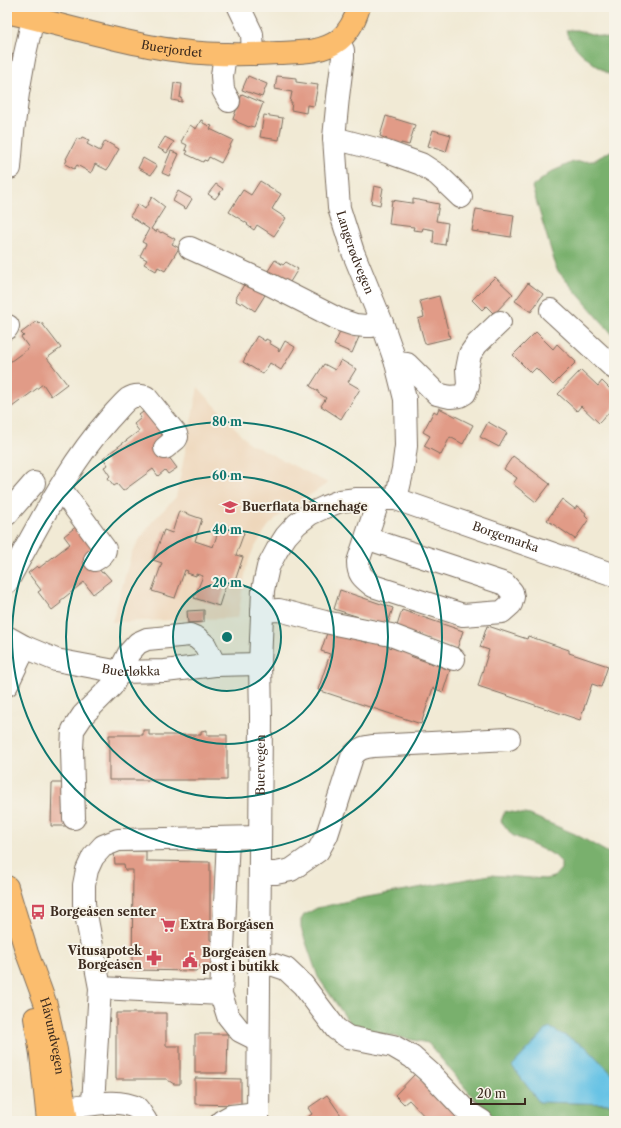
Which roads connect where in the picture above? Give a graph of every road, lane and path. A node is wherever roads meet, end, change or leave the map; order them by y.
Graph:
1 (239, 7) edge
2 (359, 7) edge
3 (7, 12) edge
4 (33, 18) junction
5 (338, 41) junction
6 (225, 54) junction
7 (253, 54) junction
8 (229, 101) dead end
9 (334, 138) junction
10 (10, 168) dead end
11 (461, 197) dead end
12 (190, 248) dead end
13 (551, 310) dead end
14 (500, 322) dead end
15 (382, 323) junction
16 (396, 363) junction
17 (614, 368) edge
18 (165, 448) dead end
19 (34, 483) dead end
20 (60, 488) junction
21 (388, 499) junction
22 (7, 514) edge
23 (366, 538) junction
24 (95, 560) dead end
25 (614, 576) edge
26 (7, 582) edge
27 (262, 611) junction
28 (16, 642) edge
29 (454, 659) dead end
30 (260, 664) junction
31 (215, 665) junction
32 (120, 672) junction
33 (7, 685) edge
34 (509, 739) dead end
35 (74, 818) dead end
36 (260, 837) junction
37 (228, 838) junction
38 (260, 873) junction
39 (7, 887) edge
40 (259, 964) junction
41 (100, 988) junction
42 (221, 994) junction
43 (258, 1040) junction
44 (93, 1104) junction
45 (57, 1115) edge
46 (258, 1117) edge
47 (146, 1121) edge
48 (222, 1121) edge
49 (482, 1121) edge

1 - 7 street
2 - 5 main road
3 - 4 main road, Buerjordet
4 - 6 main road, Buerjordet
4 - 10 street
5 - 7 main road, Buerjordet
5 - 9 street, Langerødvegen
6 - 7 main road, Buerjordet
6 - 8 street
9 - 11 street
9 - 15 street, Langerødvegen
12 - 15 street
13 - 17 street
14 - 16 street
15 - 16 street, Langerødvegen
16 - 21 street, Langerødvegen
18 - 20 street
19 - 22 street
20 - 24 street
20 - 26 street
21 - 23 street, Langerødvegen
21 - 25 street, Borgemarka
21 - 27 street, Buervegen
23 - 23 street, Langerødvegen
27 - 29 street
27 - 30 street, Buervegen
28 - 32 street, Buerløkka
28 - 33 street
30 - 31 street, Buerløkka
30 - 36 street, Buervegen
31 - 32 street, Buerløkka
31 - 32 street
32 - 35 street
34 - 38 street
36 - 37 street
36 - 38 street, Buervegen
37 - 41 street
37 - 42 street
38 - 40 street, Buervegen
39 - 45 main road, Håvundvegen
40 - 43 street, Buervegen
40 - 49 street
41 - 42 street
41 - 44 street
42 - 43 street
43 - 46 street, Buervegen
44 - 45 street
44 - 47 street
46 - 48 street

